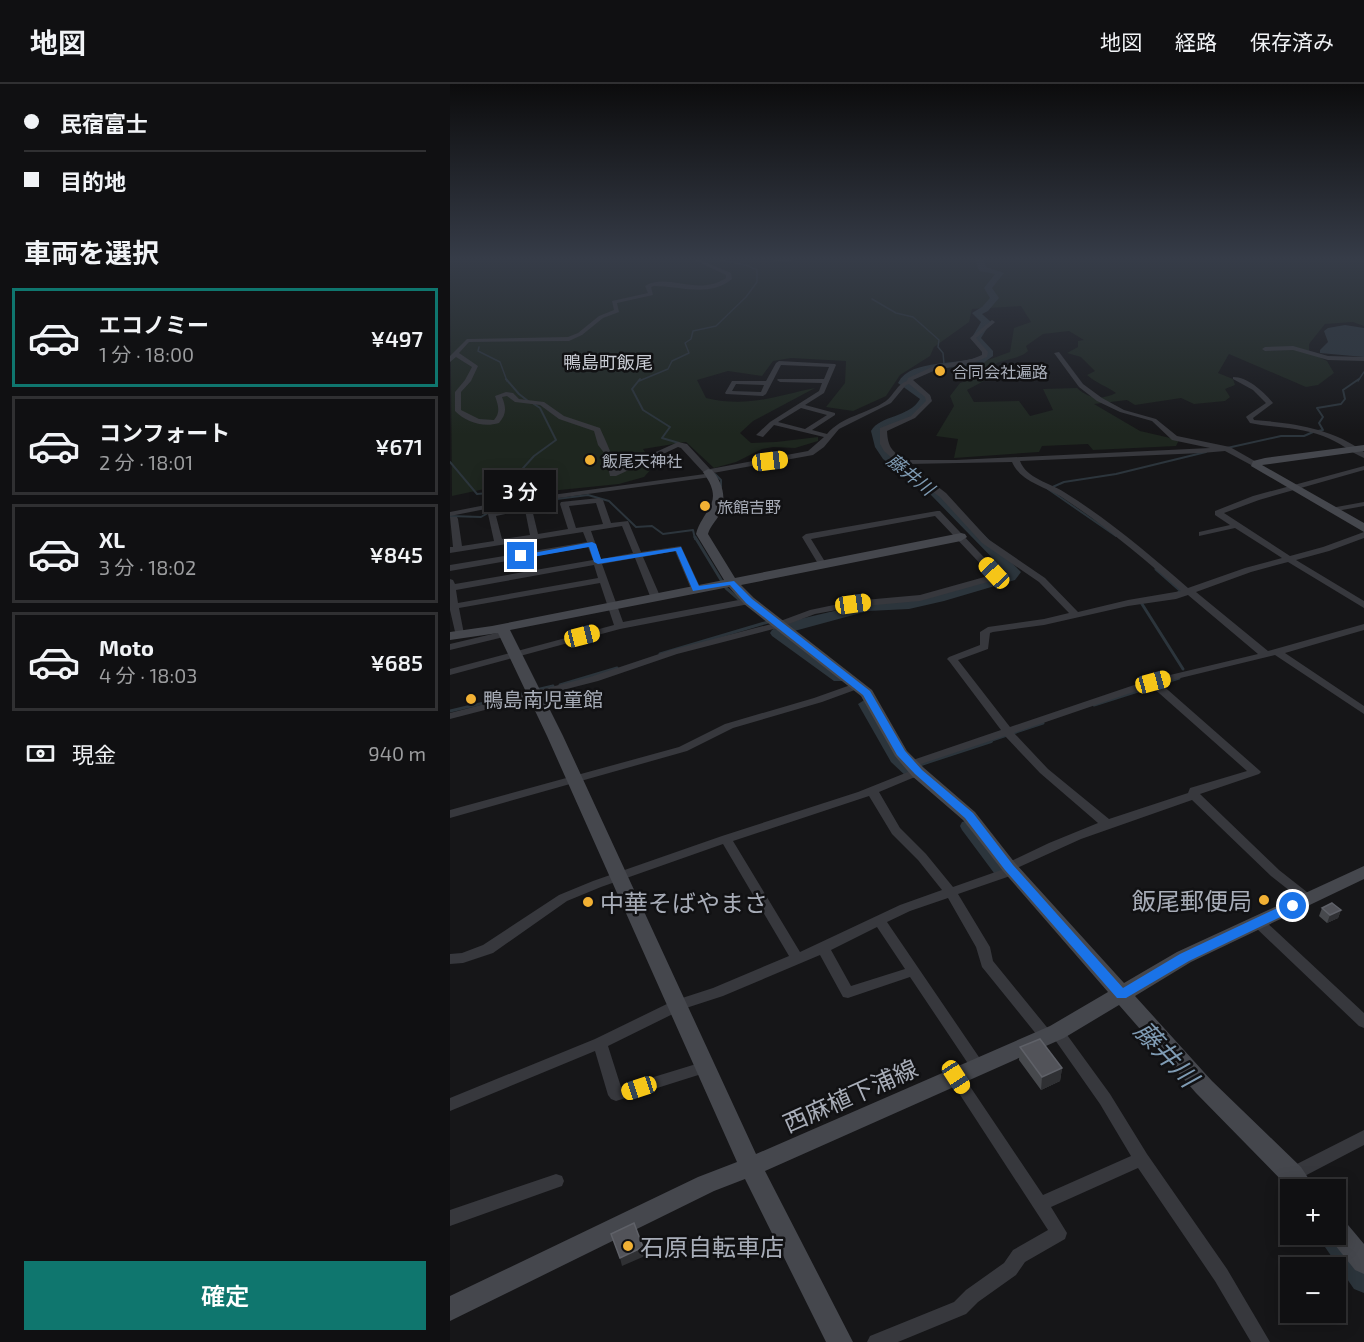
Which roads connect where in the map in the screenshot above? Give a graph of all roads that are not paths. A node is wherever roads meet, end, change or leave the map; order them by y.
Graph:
1 (602, 317) edge
2 (992, 322) dead end
3 (1265, 349) dead end
4 (1058, 353) dead end
5 (453, 357) edge
6 (1364, 359) edge
7 (811, 364) junction
8 (1235, 378) dead end
9 (780, 380) dead end
10 (804, 381) junction
11 (823, 381) dead end
12 (908, 382) junction
13 (769, 383) junction
14 (800, 406) junction
15 (772, 423) junction
16 (805, 431) junction
17 (760, 435) dead end
18 (827, 436) junction
19 (791, 438) dead end
20 (1224, 448) junction
21 (1361, 451) edge
22 (1015, 458) junction
23 (902, 462) junction
24 (1256, 464) junction
25 (1364, 468) edge
26 (710, 474) junction
27 (1291, 488) junction
28 (1364, 504) edge
29 (1331, 510) junction
30 (450, 514) edge
31 (450, 519) edge
32 (608, 525) junction
33 (1235, 526) junction
34 (586, 528) junction
35 (1364, 528) edge
36 (572, 530) junction
37 (1202, 534) dead end
38 (1364, 535) edge
39 (534, 536) junction
40 (962, 537) junction
41 (498, 542) junction
42 (592, 544) junction
43 (454, 549) edge
44 (638, 555) junction
45 (1290, 559) junction
46 (598, 562) junction
47 (823, 566) junction
48 (450, 568) edge
49 (604, 580) junction
50 (726, 584) junction
51 (450, 586) edge
52 (696, 589) junction
53 (1189, 592) junction
54 (655, 596) junction
55 (742, 602) junction
56 (612, 605) junction
57 (1364, 605) edge
58 (452, 607) edge
59 (1075, 614) junction
60 (619, 626) junction
61 (771, 626) junction
62 (1364, 627) edge
63 (503, 631) junction
64 (455, 635) edge
65 (450, 647) edge
66 (1277, 652) junction
67 (516, 653) junction
68 (1264, 654) junction
69 (450, 672) edge
70 (1155, 684) junction
71 (855, 687) junction
72 (533, 692) junction
73 (1364, 711) edge
74 (450, 716) edge
75 (1010, 734) junction
76 (914, 771) junction
77 (574, 780) junction
78 (872, 791) junction
79 (1194, 795) junction
80 (450, 814) edge
81 (1108, 825) junction
82 (726, 839) junction
83 (1008, 872) junction
84 (1364, 872) edge
85 (617, 877) junction
86 (951, 893) junction
87 (1308, 899) junction
88 (879, 920) junction
89 (1259, 923) junction
90 (823, 948) junction
91 (797, 958) junction
92 (450, 959) edge
93 (914, 971) junction
94 (1117, 998) junction
95 (678, 1005) junction
96 (1364, 1022) edge
97 (1052, 1034) junction
98 (600, 1043) junction
99 (706, 1067) junction
100 (978, 1067) junction
101 (956, 1077) junction
102 (450, 1105) edge
103 (1364, 1137) edge
104 (1141, 1159) junction
105 (750, 1165) junction
106 (1293, 1174) junction
107 (1297, 1179) edge
108 (556, 1181) dead end
109 (1040, 1204) junction
110 (450, 1218) edge
111 (1346, 1241) edge
112 (1364, 1263) edge
113 (450, 1309) edge
114 (840, 1342) edge
115 (876, 1342) edge
116 (1261, 1342) edge

1 - 5 street
2 - 12 street
3 - 6 street
4 - 20 street
5 - 26 street
7 - 10 street
7 - 13 street
7 - 14 street
8 - 21 street
9 - 10 street
10 - 11 street
12 - 18 street
12 - 23 street
13 - 13 street
14 - 15 street
14 - 16 street
15 - 16 street
15 - 17 street
16 - 18 street
16 - 19 street
18 - 26 street
20 - 22 street
20 - 24 street
21 - 24 street
22 - 23 street
22 - 53 street
23 - 59 street
24 - 27 street
25 - 27 street
26 - 30 street
26 - 50 street
27 - 29 street
27 - 33 street
28 - 29 street
29 - 35 street
31 - 43 street
32 - 34 street
32 - 36 street
32 - 44 street
33 - 37 street
33 - 45 street
34 - 36 street
34 - 42 street
36 - 39 street
38 - 45 street
39 - 41 street
39 - 41 street
40 - 47 street
40 - 47 street
40 - 61 street
41 - 43 street
42 - 46 street
42 - 48 street
44 - 46 street
44 - 52 street
44 - 54 street
45 - 53 street
45 - 57 street
46 - 49 street
46 - 51 street
47 - 50 street
49 - 56 street
49 - 58 street
50 - 52 street
50 - 55 street
51 - 58 street
52 - 54 street
53 - 59 street
53 - 68 street
54 - 56 street
55 - 60 street
55 - 61 street
56 - 60 street
56 - 63 street
58 - 64 street
59 - 75 street
60 - 67 street
61 - 71 street
61 - 72 street
62 - 66 street
63 - 64 street
63 - 65 street
63 - 67 street
66 - 68 street
66 - 73 street
67 - 69 street
67 - 72 street
68 - 70 street
70 - 75 street
70 - 79 street
71 - 76 street
71 - 77 street
72 - 74 street
72 - 77 street
75 - 76 street
75 - 81 street
76 - 78 street
76 - 83 street
77 - 80 street
77 - 85 street
78 - 82 street
78 - 86 street
79 - 81 street
79 - 87 street
81 - 83 street
82 - 85 street
82 - 91 street
83 - 86 street
83 - 94 street
84 - 87 street, 西麻植下浦線
85 - 92 street
85 - 95 street
86 - 88 street
86 - 97 street
87 - 89 street, 西麻植下浦線
88 - 90 street
88 - 93 street
89 - 94 street, 西麻植下浦線
89 - 96 street
90 - 91 street
90 - 93 street
91 - 95 street
93 - 100 street
94 - 97 street, 西麻植下浦線
94 - 106 street
95 - 98 street
95 - 99 street
97 - 100 street, 西麻植下浦線
97 - 104 street
98 - 99 street
98 - 102 street
99 - 105 street
100 - 101 street, 西麻植下浦線
101 - 105 street, 西麻植下浦線
101 - 109 street
103 - 106 street
104 - 109 street
104 - 116 street
105 - 113 street, 西麻植下浦線
105 - 114 street
106 - 107 street
108 - 110 street
109 - 115 street
111 - 112 street

